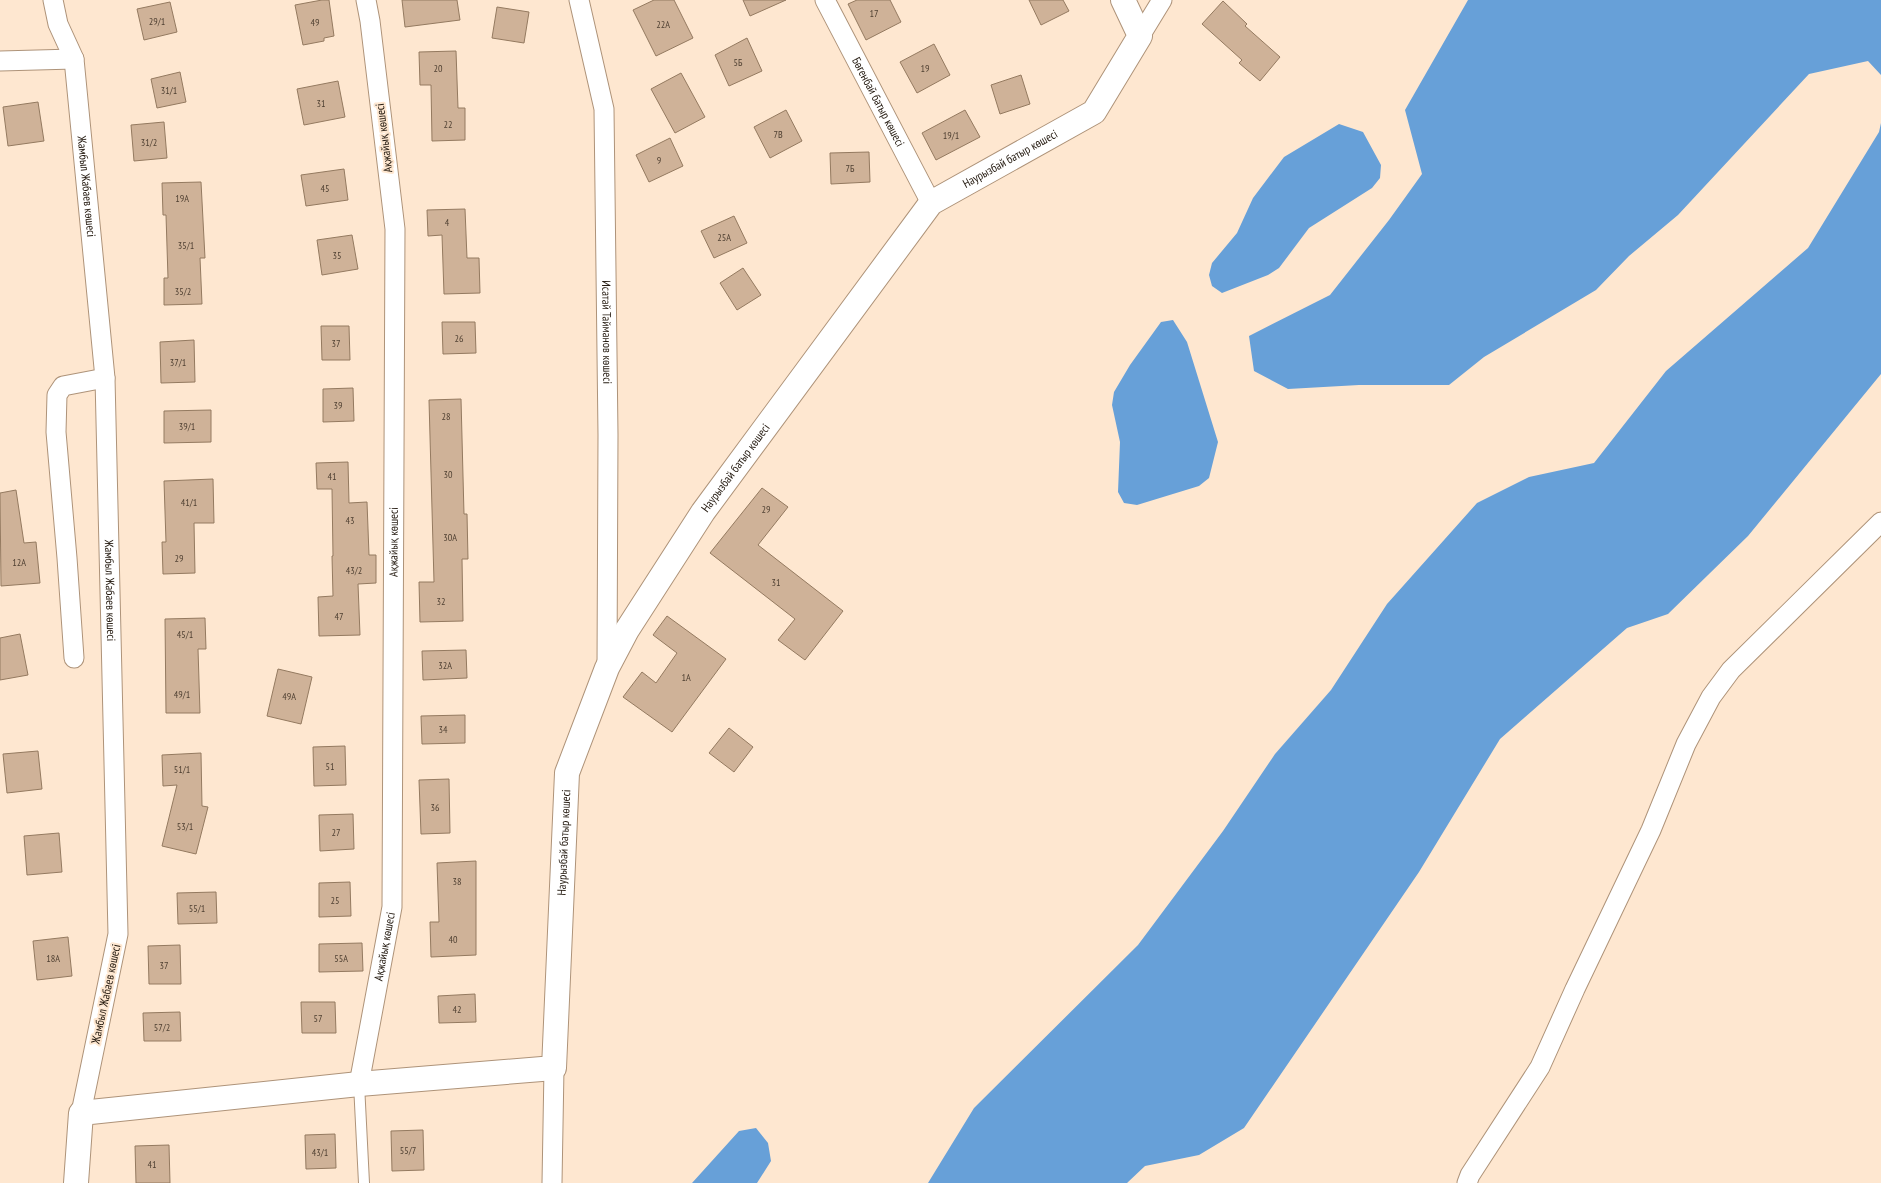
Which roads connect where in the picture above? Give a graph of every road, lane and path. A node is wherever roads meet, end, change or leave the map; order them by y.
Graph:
1 (53, 0) edge
2 (366, 0) edge
3 (579, 0) edge
4 (825, 0) edge
5 (1123, 0) edge
6 (1162, 0) edge
7 (1140, 36) junction
8 (74, 59) junction
9 (0, 61) edge
10 (932, 203) junction
11 (104, 378) junction
12 (1881, 522) edge
13 (74, 658) dead end
14 (607, 668) junction
15 (554, 1068) junction
16 (359, 1084) junction
17 (82, 1113) junction
18 (76, 1183) edge
19 (364, 1183) edge
20 (552, 1183) edge
21 (1466, 1183) edge

1 - 8 street, Жамбыл Жабаев көшесі
2 - 16 street, Ақжайық көшесі
3 - 14 street, Исатай Тайманов көшесі
4 - 10 street, Бөгенбай батыр көшесі
5 - 7 street
6 - 7 street, Наурызбай батыр көшесі
7 - 10 street, Наурызбай батыр көшесі
8 - 9 street
8 - 11 street, Жамбыл Жабаев көшесі
10 - 14 street, Наурызбай батыр көшесі
11 - 13 street
11 - 17 street, Жамбыл Жабаев көшесі
12 - 21 street
14 - 15 street, Наурызбай батыр көшесі
15 - 16 street
15 - 20 street
16 - 17 street
16 - 19 lane
17 - 18 street, Жамбыл Жабаев көшесі

